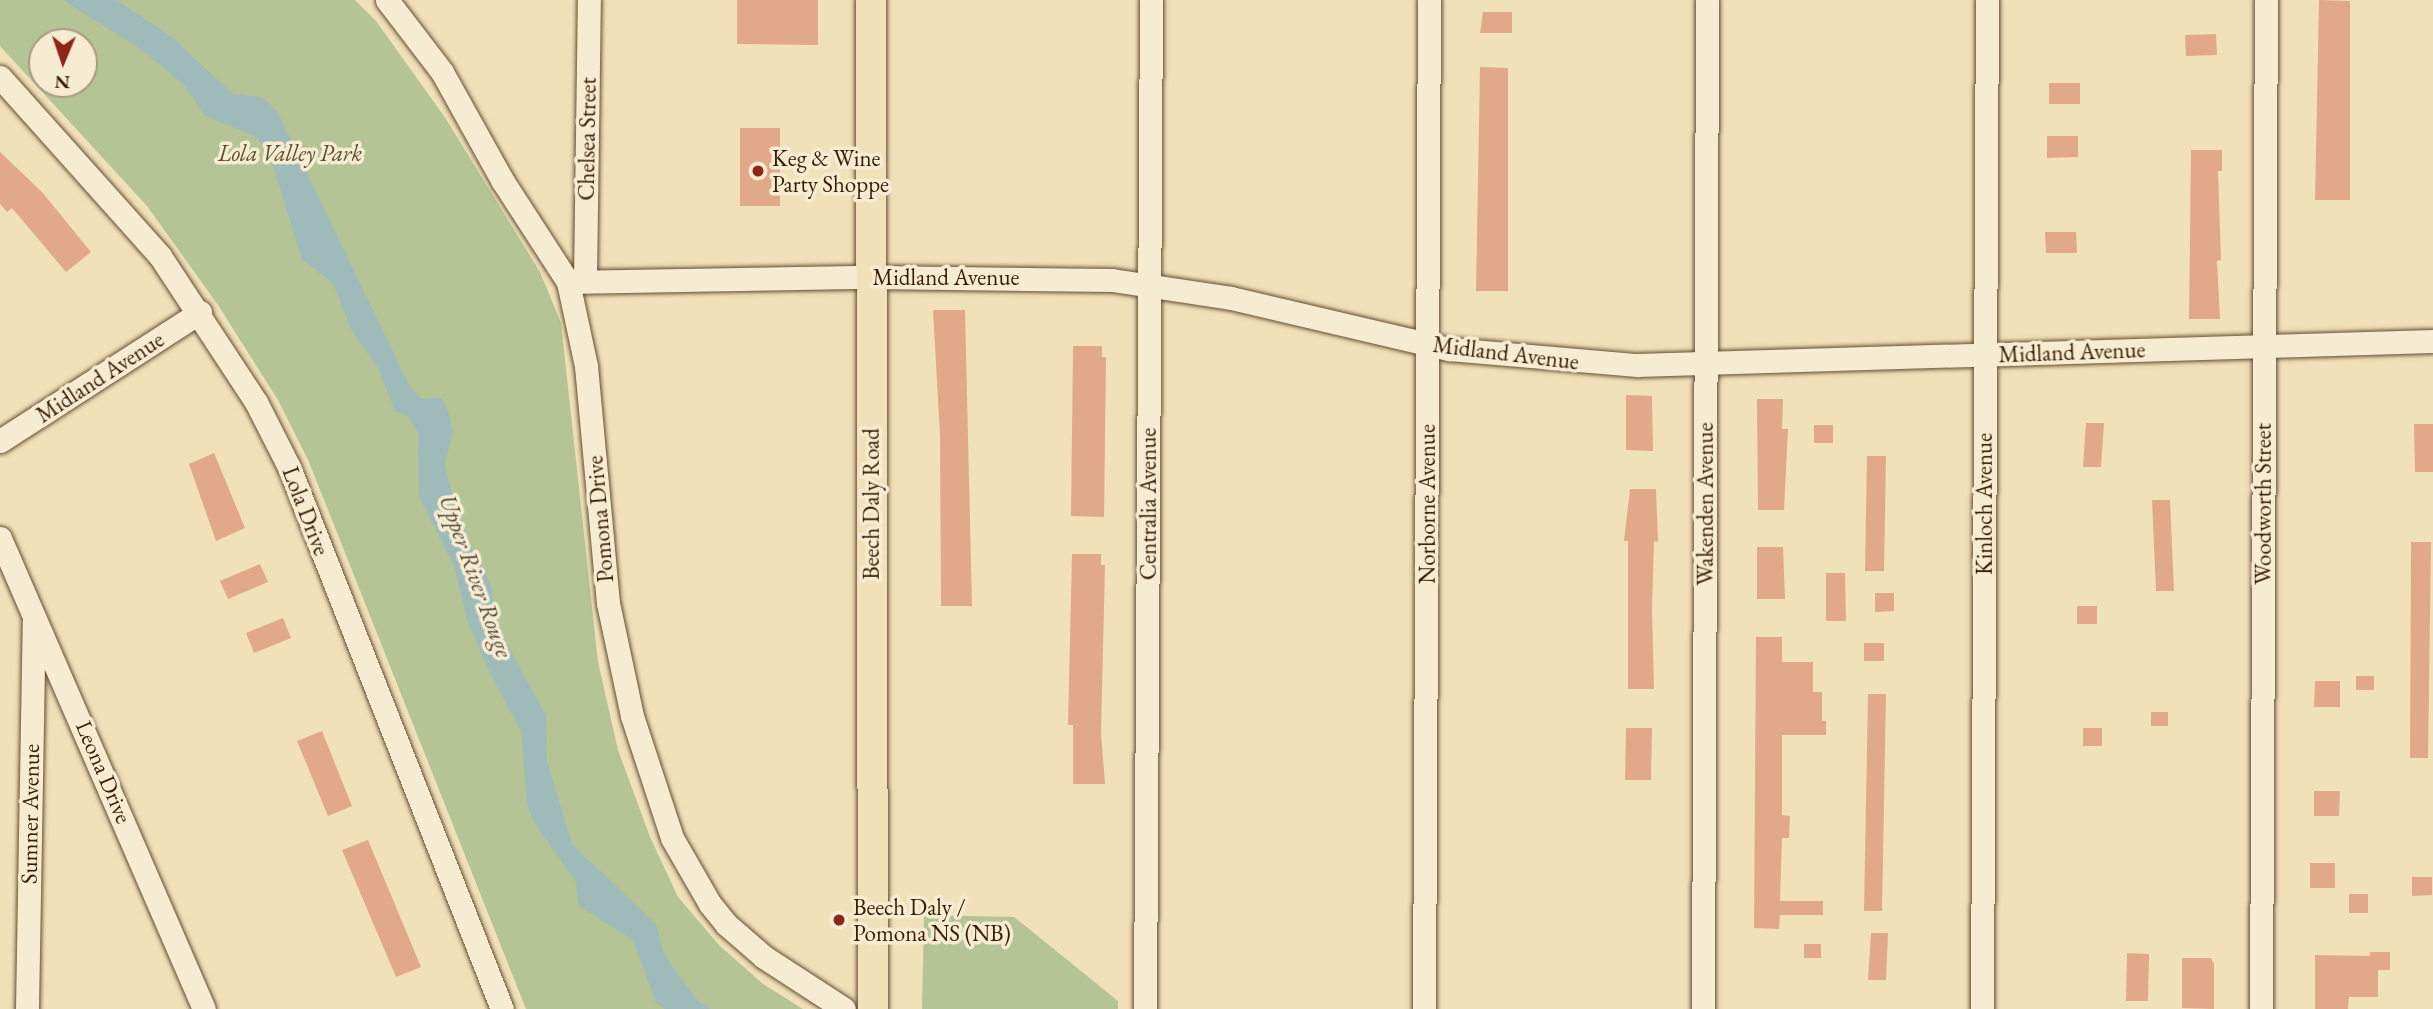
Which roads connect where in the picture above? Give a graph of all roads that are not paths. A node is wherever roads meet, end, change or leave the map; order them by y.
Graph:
1 (387, 0) edge
2 (589, 0) edge
3 (871, 0) edge
4 (1151, 0) edge
5 (1429, 0) edge
6 (1707, 0) edge
7 (1987, 0) edge
8 (2266, 0) edge
9 (0, 77) edge
10 (869, 277) junction
11 (576, 280) junction
12 (1149, 286) junction
13 (200, 312) junction
14 (2433, 341) edge
15 (1428, 344) junction
16 (2264, 347) junction
17 (1985, 355) junction
18 (1705, 365) junction
19 (0, 442) edge
20 (0, 538) edge
21 (34, 619) junction
22 (27, 1009) edge
23 (204, 1009) edge
24 (502, 1009) edge
25 (845, 1009) edge
26 (873, 1009) edge
27 (1145, 1009) edge
28 (1424, 1009) edge
29 (1703, 1009) edge
30 (1982, 1009) edge
31 (2261, 1009) edge

1 - 11 street, Pomona Drive
2 - 11 street, Chelsea Street
3 - 10 main road, Beech Daly Road
4 - 12 street, Centralia Avenue
5 - 15 street, Norborne Avenue
6 - 18 street, Wakenden Avenue
7 - 17 street, Kinloch Avenue
8 - 16 street, Woodworth Street
9 - 13 street, Lola Drive
10 - 11 street, Midland Avenue
10 - 12 street, Midland Avenue
10 - 26 main road, Beech Daly Road
11 - 25 street, Pomona Drive
12 - 15 street, Midland Avenue
12 - 27 street, Centralia Avenue
13 - 19 street, Midland Avenue
13 - 24 street, Lola Drive
14 - 16 street, Midland Avenue
15 - 18 street, Midland Avenue
15 - 28 street, Norborne Avenue
16 - 17 street, Midland Avenue
16 - 31 street, Woodworth Street
17 - 18 street, Midland Avenue
17 - 30 street, Kinloch Avenue
18 - 29 street, Wakenden Avenue
20 - 21 street, Leona Drive
21 - 22 street, Sumner Avenue
21 - 23 street, Leona Drive

